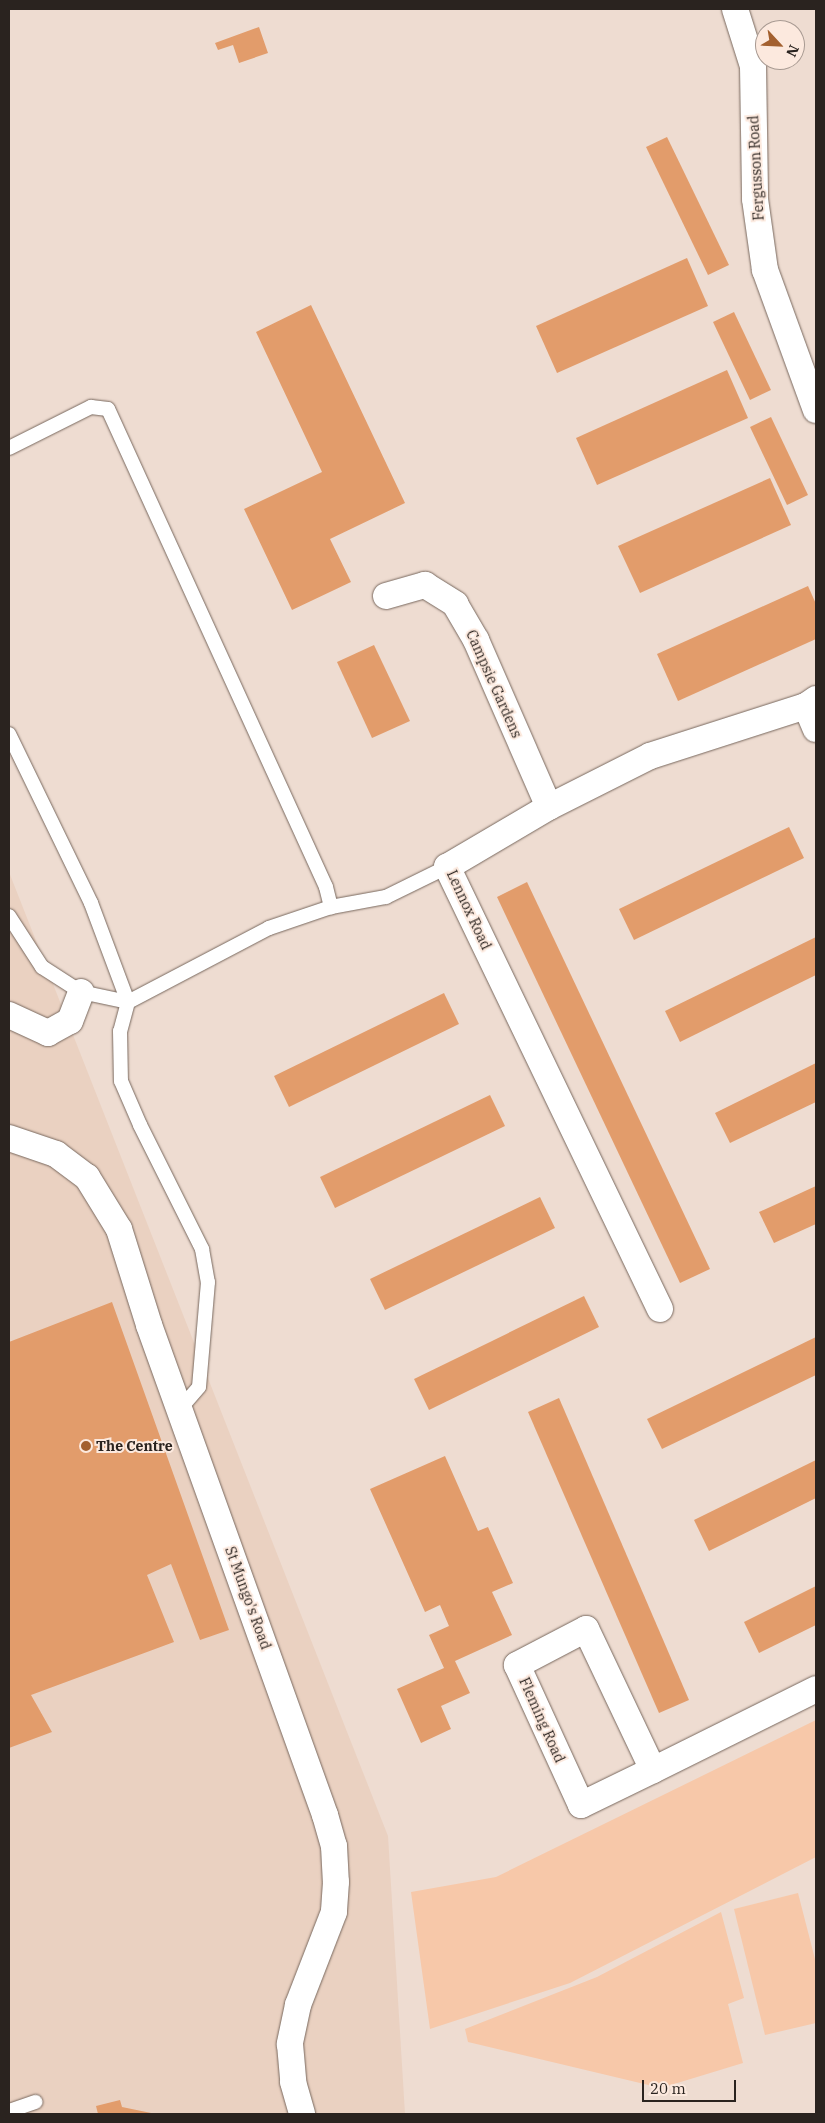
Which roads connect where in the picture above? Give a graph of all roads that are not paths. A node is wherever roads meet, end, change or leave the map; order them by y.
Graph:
1 (735, 9) edge
2 (816, 410) edge
3 (9, 448) edge
4 (386, 596) dead end
5 (811, 703) edge
6 (816, 729) edge
7 (9, 734) edge
8 (549, 807) junction
9 (447, 867) junction
10 (331, 907) junction
11 (9, 916) edge
12 (81, 992) junction
13 (128, 1002) junction
14 (9, 1014) edge
15 (9, 1138) edge
16 (660, 1309) dead end
17 (180, 1409) junction
18 (816, 1689) edge
19 (653, 1770) junction
20 (35, 2102) dead end
21 (9, 2111) edge
22 (302, 2114) edge

1 - 2 street, Fergusson Road
3 - 10 lane
4 - 8 street, Campsie Gardens
5 - 6 street, Lennox Road
5 - 8 street, Lennox Road
7 - 13 lane
8 - 9 street, Lennox Road
9 - 10 lane
9 - 16 street, Lennox Road
10 - 13 lane
11 - 12 lane
12 - 13 lane
12 - 14 street
13 - 17 lane
15 - 17 street, St Mungo's Road
17 - 22 street, St Mungo's Road
18 - 19 street, Fleming Road
19 - 19 street, Fleming Road
20 - 21 lane

